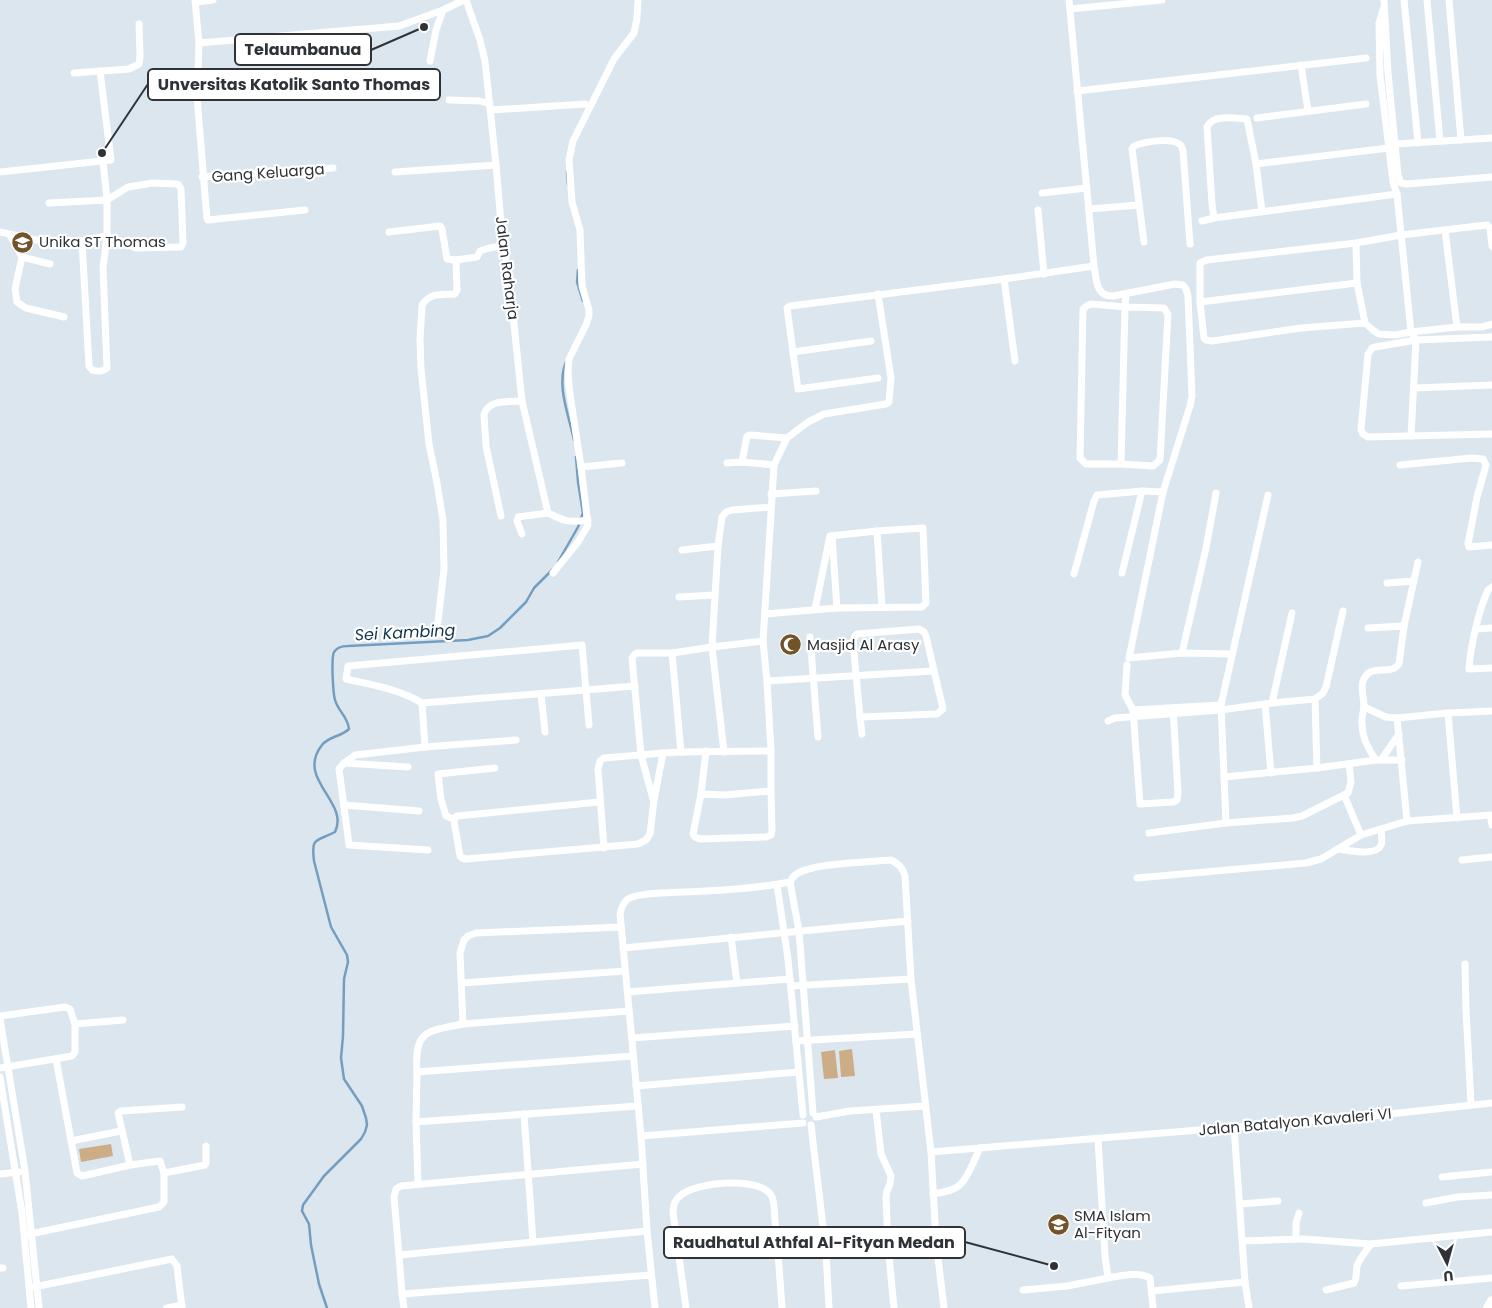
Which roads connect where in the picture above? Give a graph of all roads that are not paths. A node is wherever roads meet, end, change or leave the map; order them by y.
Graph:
1 (213, 0) edge
2 (465, 0) edge
3 (638, 0) edge
4 (1069, 0) edge
5 (1162, 0) edge
6 (1404, 0) edge
7 (1427, 0) edge
8 (1449, 0) edge
9 (196, 1) edge
10 (1384, 4) edge
11 (1070, 9) junction
12 (442, 10) junction
13 (139, 24) dead end
14 (199, 42) junction
15 (1366, 58) dead end
16 (430, 61) dead end
17 (1301, 66) junction
18 (100, 71) junction
19 (74, 73) dead end
20 (383, 85) dead end
21 (1077, 91) junction
22 (197, 97) junction
23 (449, 100) dead end
24 (585, 104) dead end
25 (1366, 104) dead end
26 (490, 107) junction
27 (1308, 111) junction
28 (1257, 118) dead end
29 (1492, 138) edge
30 (1461, 140) junction
31 (1440, 141) junction
32 (1418, 143) junction
33 (1392, 146) junction
34 (103, 162) junction
35 (1256, 164) junction
36 (496, 165) junction
37 (333, 168) dead end
38 (0, 172) edge
39 (395, 172) dead end
40 (202, 177) junction
41 (1492, 177) edge
42 (1087, 188) junction
43 (1042, 193) dead end
44 (1397, 194) junction
45 (107, 200) junction
46 (49, 203) dead end
47 (1138, 205) junction
48 (1088, 209) junction
49 (305, 210) dead end
50 (1038, 210) dead end
51 (1262, 212) junction
52 (1214, 218) junction
53 (1202, 221) dead end
54 (1445, 230) junction
55 (0, 232) edge
56 (389, 232) dead end
57 (10, 235) junction
58 (1401, 235) junction
59 (107, 236) junction
60 (82, 241) junction
61 (1144, 242) dead end
62 (1356, 243) junction
63 (1190, 244) dead end
64 (503, 246) junction
65 (1492, 246) edge
66 (22, 257) junction
67 (456, 260) junction
68 (50, 264) dead end
69 (1094, 266) junction
70 (1044, 274) junction
71 (1004, 279) junction
72 (1357, 282) junction
73 (878, 294) junction
74 (1126, 294) junction
75 (1200, 302) junction
76 (1126, 307) junction
77 (64, 316) dead end
78 (1364, 323) junction
79 (1492, 324) edge
80 (1457, 327) junction
81 (1412, 332) junction
82 (1492, 337) edge
83 (1416, 340) junction
84 (870, 341) dead end
85 (793, 352) junction
86 (1015, 361) dead end
87 (878, 378) dead end
88 (1492, 385) edge
89 (1414, 388) junction
90 (522, 401) junction
91 (1492, 434) edge
92 (1411, 436) junction
93 (787, 438) junction
94 (742, 462) junction
95 (622, 463) dead end
96 (727, 463) dead end
97 (1121, 464) junction
98 (774, 465) junction
99 (1400, 465) dead end
100 (581, 467) junction
101 (816, 491) dead end
102 (1142, 492) junction
103 (1163, 492) junction
104 (1216, 493) dead end
105 (771, 494) junction
106 (1268, 495) dead end
107 (771, 507) junction
108 (548, 512) junction
109 (501, 516) dead end
110 (586, 521) junction
111 (877, 531) junction
112 (522, 534) dead end
113 (832, 535) junction
114 (1492, 545) edge
115 (718, 546) junction
116 (682, 550) dead end
117 (1418, 562) dead end
118 (553, 573) dead end
119 (1122, 573) dead end
120 (1074, 574) dead end
121 (1414, 581) junction
122 (1387, 583) dead end
123 (1492, 587) edge
124 (715, 595) junction
125 (679, 597) dead end
126 (882, 607) junction
127 (837, 608) junction
128 (815, 609) junction
129 (1343, 611) dead end
130 (1292, 612) dead end
131 (765, 614) junction
132 (438, 622) dead end
133 (1404, 626) junction
134 (1368, 628) dead end
135 (1492, 628) edge
136 (1476, 629) junction
137 (810, 637) dead end
138 (763, 641) junction
139 (712, 647) junction
140 (672, 653) junction
141 (1182, 653) junction
142 (1232, 654) junction
143 (1127, 665) dead end
144 (1492, 668) edge
145 (934, 671) junction
146 (856, 675) junction
147 (812, 679) junction
148 (767, 681) junction
149 (635, 686) junction
150 (586, 690) junction
151 (541, 694) junction
152 (1315, 699) junction
153 (422, 703) junction
154 (1268, 704) junction
155 (1364, 707) junction
156 (1221, 708) junction
157 (1173, 710) junction
158 (1492, 711) edge
159 (1133, 713) junction
160 (1448, 713) junction
161 (860, 717) junction
162 (1397, 718) junction
163 (1108, 721) dead end
164 (589, 725) dead end
165 (545, 732) dead end
166 (862, 734) dead end
167 (1398, 734) junction
168 (818, 737) dead end
169 (516, 740) dead end
170 (425, 747) junction
171 (706, 751) junction
172 (771, 751) junction
173 (681, 752) junction
174 (724, 752) junction
175 (663, 753) junction
176 (641, 754) junction
177 (1379, 760) junction
178 (1402, 760) junction
179 (344, 763) junction
180 (1349, 764) junction
181 (408, 767) dead end
182 (495, 768) dead end
183 (1317, 768) junction
184 (1271, 773) junction
185 (1224, 777) junction
186 (771, 791) junction
187 (701, 794) junction
188 (1344, 795) junction
189 (654, 800) junction
190 (599, 802) junction
191 (344, 805) junction
192 (419, 811) dead end
193 (1492, 816) edge
194 (454, 818) junction
195 (1457, 818) junction
196 (1408, 821) junction
197 (1226, 823) junction
198 (1492, 825) edge
199 (1381, 829) junction
200 (1149, 833) dead end
201 (1362, 835) junction
202 (604, 848) junction
203 (1338, 849) junction
204 (428, 850) dead end
205 (1492, 857) edge
206 (1462, 860) dead end
207 (1137, 878) dead end
208 (790, 882) junction
209 (777, 885) junction
210 (908, 922) junction
211 (622, 927) junction
212 (799, 931) junction
213 (784, 932) junction
214 (731, 937) junction
215 (623, 948) junction
216 (1465, 964) dead end
217 (625, 971) junction
218 (911, 979) junction
219 (462, 982) junction
220 (790, 982) junction
221 (737, 984) junction
222 (804, 985) junction
223 (628, 992) junction
224 (629, 1011) junction
225 (0, 1018) edge
226 (124, 1020) dead end
227 (75, 1024) junction
228 (463, 1024) junction
229 (795, 1026) junction
230 (917, 1034) junction
231 (632, 1038) junction
232 (808, 1040) junction
233 (796, 1041) junction
234 (633, 1056) junction
235 (56, 1059) junction
236 (8, 1066) junction
237 (0, 1068) edge
238 (417, 1072) junction
239 (798, 1072) junction
240 (0, 1077) edge
241 (636, 1086) junction
242 (1492, 1104) edge
243 (1471, 1105) junction
244 (638, 1106) junction
245 (925, 1106) junction
246 (182, 1107) dead end
247 (876, 1110) junction
248 (524, 1114) junction
249 (814, 1115) junction
250 (803, 1119) junction
251 (416, 1122) junction
252 (811, 1125) junction
253 (1234, 1127) junction
254 (121, 1132) junction
255 (641, 1136) junction
256 (1098, 1139) junction
257 (71, 1141) junction
258 (206, 1146) dead end
259 (980, 1148) junction
260 (931, 1152) junction
261 (643, 1164) junction
262 (130, 1165) junction
263 (25, 1171) junction
264 (16, 1172) junction
265 (1492, 1172) edge
266 (164, 1173) junction
267 (0, 1174) edge
268 (528, 1174) junction
269 (1442, 1177) dead end
270 (418, 1184) junction
271 (933, 1194) junction
272 (1492, 1195) edge
273 (1278, 1200) dead end
274 (1426, 1203) dead end
275 (1240, 1204) junction
276 (1300, 1212) dead end
277 (647, 1231) junction
278 (1492, 1232) edge
279 (28, 1235) junction
280 (1296, 1238) junction
281 (936, 1241) junction
282 (1242, 1241) junction
283 (532, 1242) junction
284 (1371, 1244) junction
285 (888, 1245) junction
286 (778, 1248) junction
287 (826, 1248) junction
288 (399, 1255) junction
289 (651, 1275) junction
290 (1108, 1278) junction
291 (1492, 1278) edge
292 (1245, 1282) junction
293 (1401, 1286) dead end
294 (37, 1287) junction
295 (29, 1288) junction
296 (1023, 1290) dead end
297 (1326, 1290) dead end
298 (1152, 1291) junction
299 (402, 1294) junction
300 (1492, 1301) edge
301 (182, 1307) edge
302 (31, 1308) edge
303 (39, 1308) edge
304 (167, 1308) edge
305 (404, 1308) edge
306 (655, 1308) edge
307 (686, 1308) edge
308 (782, 1308) edge
309 (829, 1308) edge
310 (894, 1308) edge
311 (944, 1308) edge
312 (1153, 1308) edge
313 (1249, 1308) edge
314 (1488, 1308) edge

1 - 9 street
2 - 12 street
2 - 26 street, Jalan Raharja
3 - 100 street
4 - 11 street
5 - 11 street
6 - 32 street
7 - 31 street
8 - 30 street
9 - 14 street
10 - 33 street
11 - 21 street
12 - 14 street
12 - 16 street
13 - 18 street
14 - 22 street
15 - 17 street
17 - 21 street
17 - 27 street
18 - 19 street
18 - 34 street
20 - 22 street
21 - 42 street
22 - 40 street
23 - 26 street
24 - 26 street
25 - 27 street
26 - 36 street, Jalan Raharja
27 - 28 street
29 - 30 street
30 - 31 street
31 - 32 street
32 - 33 street
33 - 35 street
33 - 41 street
33 - 44 street
34 - 38 street
34 - 45 street
35 - 51 street
35 - 52 street
36 - 39 street
36 - 64 street, Jalan Raharja
37 - 40 street, Gang Keluarga
40 - 49 street
42 - 43 street
42 - 48 street
44 - 51 street
44 - 58 street
45 - 46 street
45 - 59 street
45 - 59 street
47 - 48 street
47 - 61 street
47 - 63 street
48 - 69 street
50 - 70 street
51 - 52 street
52 - 53 street
54 - 58 street
54 - 65 street
54 - 80 street
55 - 57 street
56 - 67 street
57 - 60 street
57 - 66 street
58 - 62 street
58 - 81 street
59 - 60 street
59 - 60 street
62 - 72 street
62 - 75 street
64 - 67 street
64 - 90 street, Jalan Raharja
66 - 68 street
66 - 77 street
67 - 132 street
69 - 70 street
69 - 74 street
70 - 71 street
71 - 73 street
71 - 86 street
72 - 75 street
72 - 78 street
73 - 85 street
73 - 93 street
74 - 76 street
74 - 103 street
75 - 78 street
76 - 97 street
76 - 97 street
76 - 97 street
78 - 81 street
79 - 80 street
80 - 81 street
81 - 83 street
82 - 83 street
83 - 89 street
83 - 92 street
84 - 85 street
85 - 87 street
88 - 89 street
89 - 92 street
90 - 108 street, Jalan Raharja
90 - 109 street
91 - 92 street
93 - 94 street
93 - 98 street
94 - 96 street
94 - 98 street
95 - 100 street
98 - 105 street
99 - 114 street
100 - 110 street
101 - 105 street
102 - 103 street
102 - 119 street
102 - 120 street
103 - 141 street
104 - 141 street
105 - 107 street
106 - 142 street
107 - 115 street
107 - 131 street
108 - 110 street
108 - 112 street
110 - 118 street
111 - 113 street
111 - 126 street
111 - 126 street
113 - 127 street
113 - 128 street
115 - 116 street
115 - 124 street
117 - 121 street
121 - 122 street
121 - 133 street
123 - 136 street
124 - 125 street
124 - 139 street
126 - 127 street
127 - 128 street
128 - 131 street
129 - 152 street
130 - 154 street
131 - 138 street
133 - 134 street
133 - 155 street
135 - 136 street
136 - 144 street
137 - 147 street
138 - 139 street
138 - 148 street
139 - 140 street
139 - 174 street
140 - 149 street
140 - 173 street
141 - 142 street
142 - 156 street
143 - 159 street
145 - 146 street
145 - 146 street
145 - 161 street
146 - 147 street
146 - 161 street
147 - 148 street
147 - 168 street
148 - 172 street
149 - 150 street
149 - 176 street
150 - 151 street
150 - 153 street
150 - 164 street
151 - 153 street
151 - 165 street
152 - 154 street
152 - 183 street
153 - 170 street
154 - 156 street
154 - 184 street
155 - 162 street
155 - 177 street
156 - 157 street
156 - 185 street
157 - 159 street
157 - 159 street
158 - 160 street
159 - 163 street
160 - 162 street
160 - 195 street
161 - 166 street
162 - 167 street
167 - 177 street
167 - 178 street
169 - 170 street
170 - 179 street
171 - 173 street
171 - 174 street
171 - 187 street
172 - 174 street
172 - 186 street
173 - 175 street
175 - 176 street
175 - 189 street
176 - 189 street
176 - 190 street
177 - 178 street
177 - 180 street
178 - 196 street
179 - 181 street
179 - 191 street
180 - 183 street
180 - 188 street
182 - 194 street
183 - 184 street
184 - 185 street
185 - 197 street
186 - 187 street
186 - 187 street
188 - 197 street
188 - 201 street
189 - 202 street
190 - 194 street
190 - 202 street
191 - 192 street
191 - 204 street
193 - 195 street
193 - 198 street
194 - 202 street
195 - 196 street
196 - 199 street
197 - 200 street
199 - 201 street
199 - 203 street
201 - 203 street
203 - 207 street
205 - 206 street
208 - 209 street
208 - 210 street
208 - 212 street
209 - 211 street
209 - 213 street
210 - 212 street
210 - 218 street
211 - 215 street
211 - 219 street
212 - 213 street
212 - 222 street
213 - 214 street
213 - 220 street
214 - 215 street
214 - 221 street
215 - 217 street
216 - 243 street
217 - 219 street
217 - 223 street
218 - 222 street
218 - 230 street
219 - 228 street
220 - 221 street
220 - 222 street
220 - 229 street
221 - 223 street
222 - 232 street
223 - 224 street
224 - 228 street
224 - 231 street
225 - 227 street
225 - 236 street
226 - 227 street
227 - 235 street
228 - 238 street
229 - 231 street
229 - 233 street
230 - 232 street
230 - 245 street
231 - 234 street
232 - 233 street
232 - 249 street
233 - 239 street
234 - 238 street
234 - 241 street
235 - 236 street
235 - 257 street
236 - 237 street
236 - 263 street
238 - 251 street
239 - 241 street
239 - 250 street
240 - 264 street
241 - 244 street
242 - 243 street, Jalan Batalyon Kavaleri VI
243 - 253 street, Jalan Batalyon Kavaleri VI
244 - 248 street
244 - 255 street
245 - 247 street
245 - 260 street
246 - 254 street
247 - 249 street
247 - 285 street
248 - 251 street
248 - 268 street
249 - 250 street
249 - 252 street
250 - 252 street
250 - 255 street
251 - 270 street
252 - 287 street
253 - 256 street, Jalan Batalyon Kavaleri VI
253 - 275 street
254 - 257 street
254 - 262 street
255 - 261 street
256 - 259 street, Jalan Batalyon Kavaleri VI
256 - 290 street
257 - 262 street
258 - 266 street
259 - 260 street, Jalan Batalyon Kavaleri VI
259 - 271 street
260 - 271 street
261 - 268 street
261 - 277 street
262 - 266 street
263 - 264 street
263 - 279 street
264 - 267 street
264 - 279 street
265 - 269 street
266 - 279 street
268 - 270 street
268 - 283 street
270 - 288 street
271 - 281 street
272 - 274 street
273 - 275 street
275 - 282 street
276 - 280 street
277 - 283 street
277 - 289 street
278 - 284 street
279 - 294 street
279 - 295 street
280 - 282 street
280 - 284 street
281 - 285 street
281 - 311 street
282 - 292 street
283 - 288 street
284 - 297 street
285 - 287 street
285 - 310 street
286 - 287 street
286 - 307 street
286 - 308 street
287 - 309 street
288 - 299 street
289 - 299 street
289 - 306 street
290 - 296 street
290 - 298 street
291 - 293 street
292 - 298 street
292 - 313 street
294 - 295 street
294 - 301 street
294 - 303 street
295 - 302 street
298 - 312 street
299 - 305 street
300 - 314 main road
301 - 304 street

